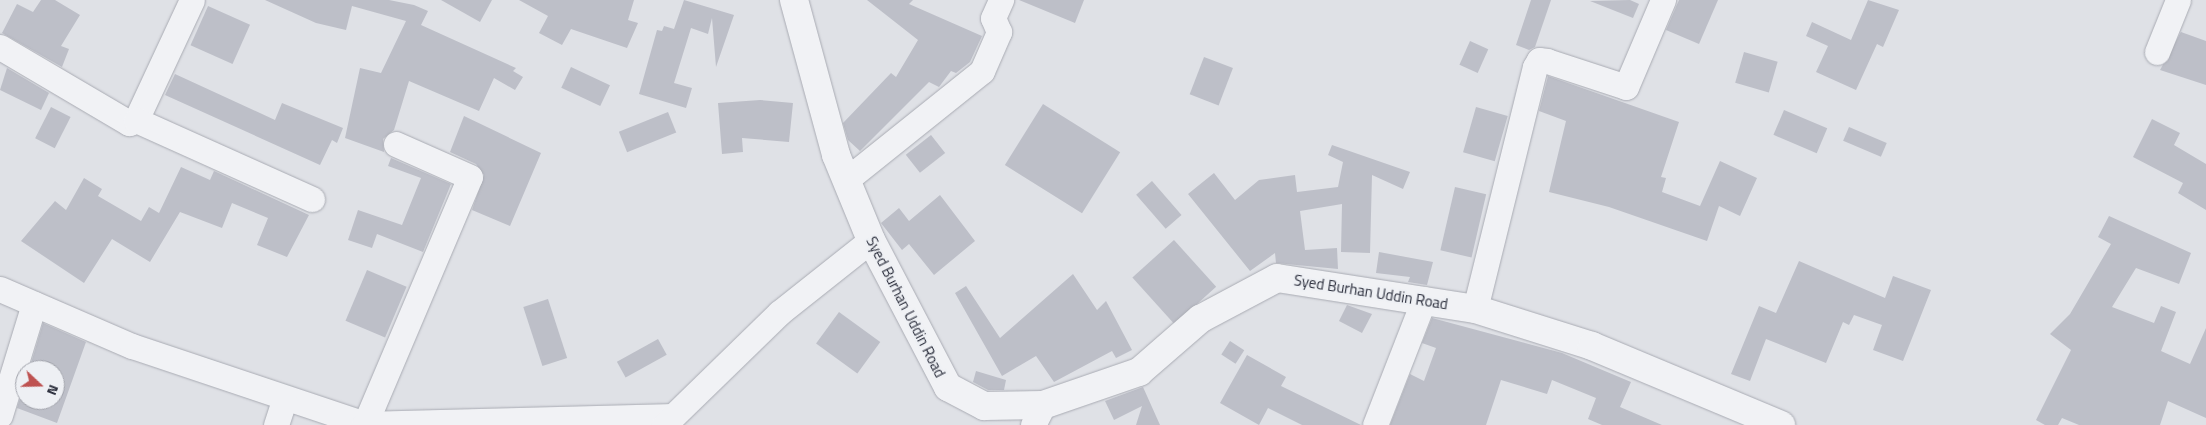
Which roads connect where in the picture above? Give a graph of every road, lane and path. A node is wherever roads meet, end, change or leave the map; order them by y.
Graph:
1 (192, 0) edge
2 (794, 0) edge
3 (1001, 0) edge
4 (1663, 0) edge
5 (2178, 0) edge
6 (0, 47) edge
7 (2158, 52) dead end
8 (136, 120) junction
9 (396, 144) dead end
10 (846, 180) junction
11 (312, 199) dead end
12 (872, 240) junction
13 (0, 288) edge
14 (1424, 299) junction
15 (34, 304) junction
16 (1475, 309) junction
17 (284, 400) junction
18 (0, 415) edge
19 (1038, 415) edge
20 (668, 421) edge
21 (365, 424) edge
22 (276, 425) edge
23 (1374, 425) edge
24 (1781, 425) edge

1 - 8 street
2 - 10 street, Syed Burhan Uddin Road
3 - 10 street
4 - 16 street
5 - 7 street
6 - 8 street
8 - 11 street
9 - 21 street
10 - 12 street, Syed Burhan Uddin Road
12 - 19 street, Syed Burhan Uddin Road
12 - 20 street
13 - 15 street
14 - 16 street, Syed Burhan Uddin Road
14 - 19 street, Syed Burhan Uddin Road
14 - 23 street
15 - 17 street
15 - 18 street
16 - 24 street, Syed Burhan Uddin Road
17 - 21 street
17 - 22 street
20 - 21 street

